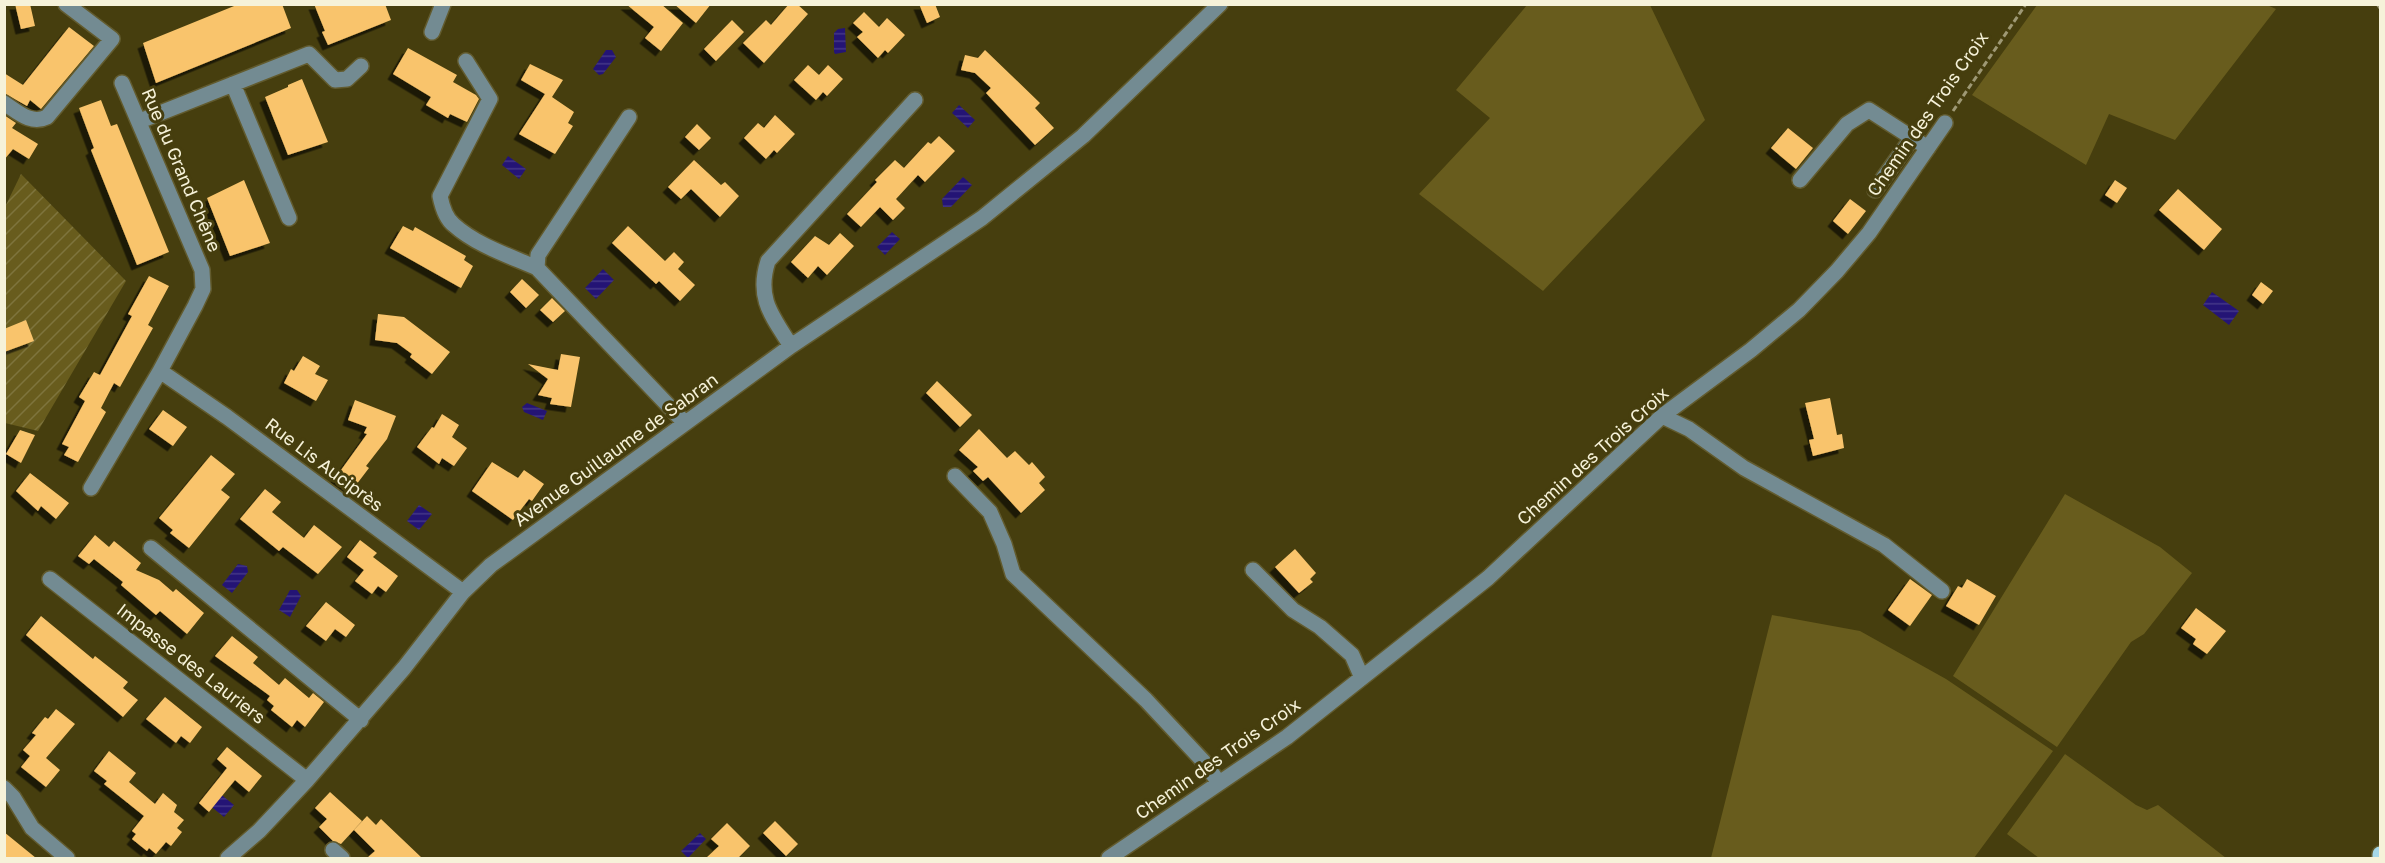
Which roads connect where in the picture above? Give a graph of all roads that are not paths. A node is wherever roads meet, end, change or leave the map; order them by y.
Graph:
1 (66, 4) edge
2 (443, 4) edge
3 (1220, 4) edge
4 (432, 32) dead end
5 (466, 62) dead end
6 (361, 66) dead end
7 (122, 83) dead end
8 (233, 84) junction
9 (915, 100) dead end
10 (4, 104) edge
11 (629, 117) dead end
12 (140, 121) junction
13 (1945, 123) road end
14 (1912, 138) junction
15 (1928, 148) junction
16 (1800, 180) dead end
17 (1875, 190) dead end
18 (290, 218) dead end
19 (537, 268) junction
20 (791, 346) junction
21 (160, 371) junction
22 (1662, 416) junction
23 (686, 423) junction
24 (955, 476) dead end
25 (91, 488) dead end
26 (151, 548) dead end
27 (1253, 570) dead end
28 (50, 579) dead end
29 (463, 591) junction
30 (1942, 591) dead end
31 (1362, 678) junction
32 (361, 720) junction
33 (307, 780) junction
34 (1219, 783) junction
35 (4, 788) edge
36 (67, 858) edge
37 (228, 858) edge
38 (1109, 858) edge

1 - 10 street
2 - 4 street
3 - 20 street, Avenue Guillaume de Sabran
5 - 19 street
6 - 8 street
7 - 12 street, Rue du Grand Chêne
8 - 12 street
8 - 18 street
9 - 20 street
11 - 19 street
12 - 21 street, Rue du Grand Chêne
13 - 15 street, Chemin des Trois Croix
14 - 15 street
14 - 16 street
14 - 17 street
15 - 22 street, Chemin des Trois Croix
19 - 23 street
20 - 23 street, Avenue Guillaume de Sabran
21 - 25 street, Rue du Grand Chêne
21 - 29 street, Rue Lis Auciprès
22 - 30 street
22 - 31 street, Chemin des Trois Croix
23 - 29 street, Avenue Guillaume de Sabran
24 - 34 street
26 - 32 street
27 - 31 street
28 - 33 street, Impasse des Lauriers
29 - 32 street, Avenue Guillaume de Sabran
31 - 34 street, Chemin des Trois Croix
32 - 33 street, Avenue Guillaume de Sabran
33 - 37 street, Avenue Guillaume de Sabran
34 - 38 street, Chemin des Trois Croix
35 - 36 street

